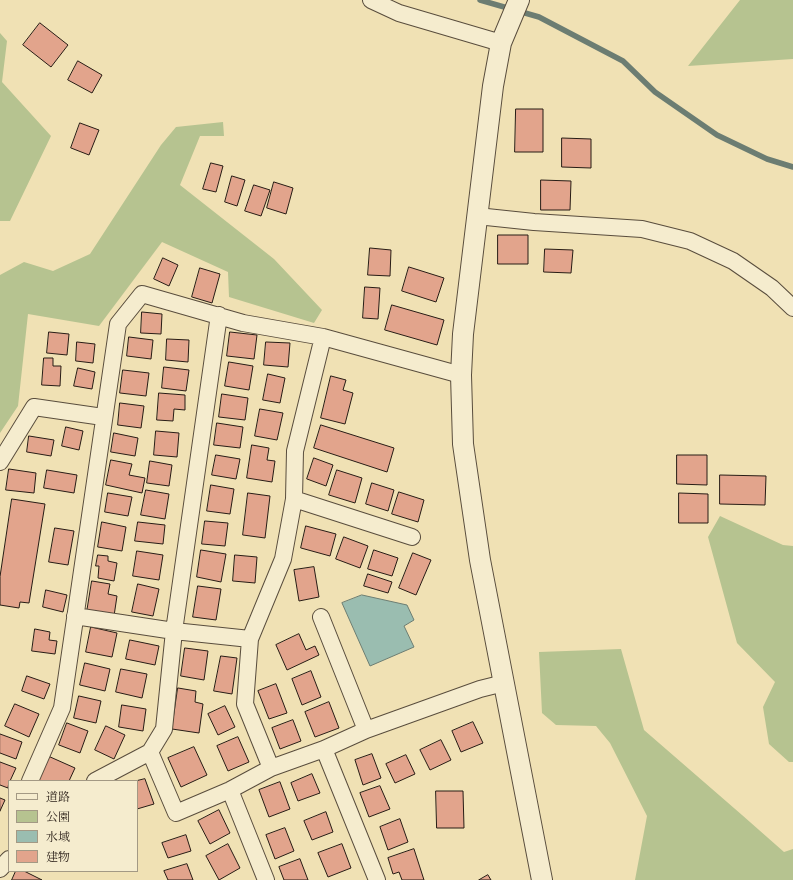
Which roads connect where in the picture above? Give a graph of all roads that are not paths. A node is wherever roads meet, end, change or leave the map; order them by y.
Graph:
1 (371, 0) edge
2 (519, 0) edge
3 (501, 43) junction
4 (477, 216) junction
5 (793, 308) edge
6 (219, 315) junction
7 (323, 336) junction
8 (461, 375) junction
9 (104, 416) junction
10 (0, 462) edge
11 (294, 499) junction
12 (412, 537) dead end
13 (75, 616) junction
14 (321, 617) dead end
15 (174, 631) junction
16 (250, 638) junction
17 (504, 683) junction
18 (366, 730) junction
19 (324, 749) junction
20 (150, 752) junction
21 (271, 768) junction
22 (30, 780) edge
23 (97, 780) edge
24 (230, 790) junction
25 (8, 860) edge
26 (0, 870) edge
27 (266, 880) edge
28 (377, 880) edge
29 (542, 880) edge

1 - 3 street
2 - 3 street
3 - 4 street
4 - 5 street
4 - 8 street
6 - 7 street
6 - 9 street
6 - 15 street
7 - 8 street
7 - 11 street
8 - 17 street
9 - 10 street
9 - 13 street
11 - 12 street
11 - 16 street
13 - 15 street
13 - 22 street
14 - 18 street
15 - 16 street
15 - 20 street
16 - 21 street
17 - 18 street
17 - 29 street
18 - 19 street
19 - 21 street
19 - 28 street
20 - 23 street
20 - 24 street
21 - 24 street
24 - 27 street
25 - 26 street

